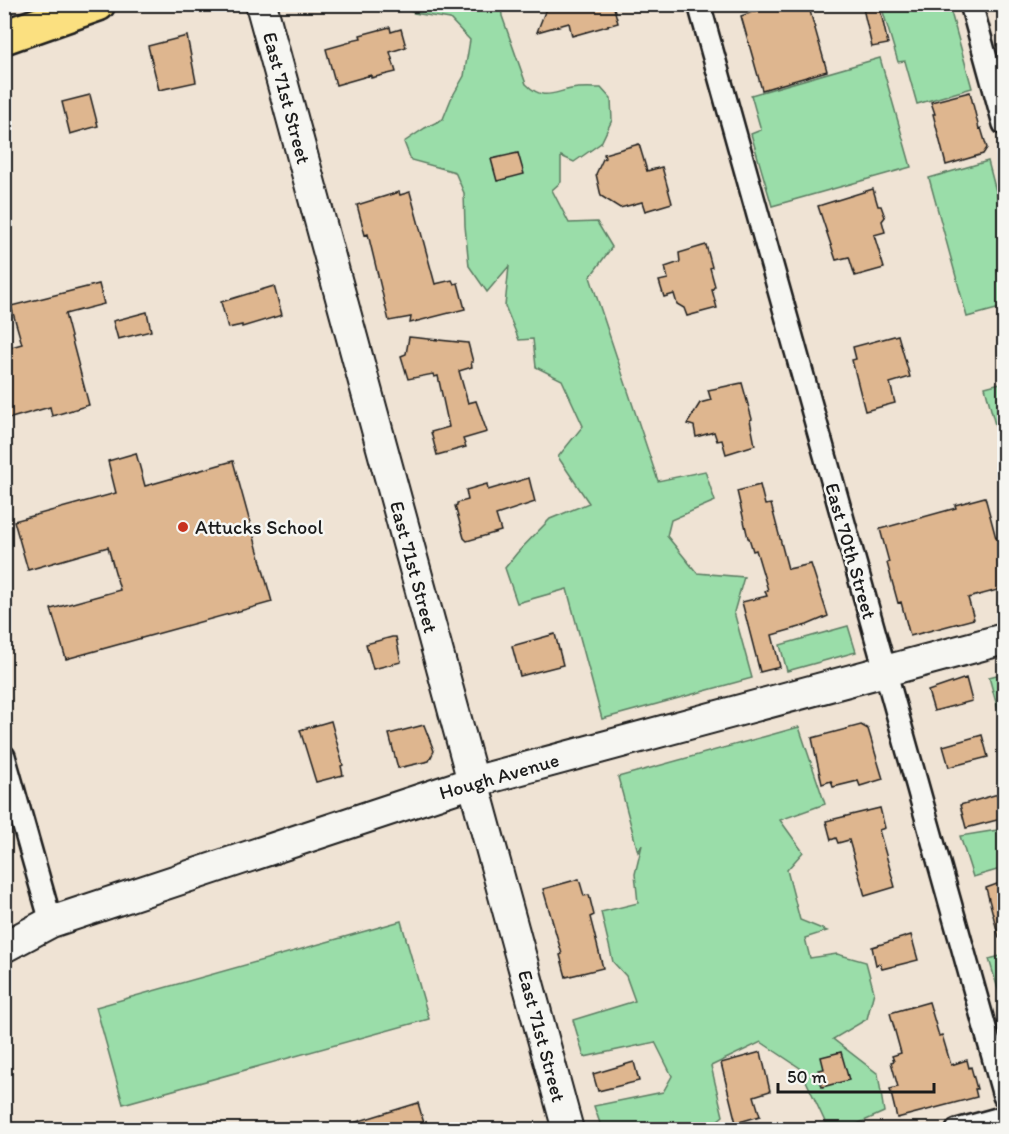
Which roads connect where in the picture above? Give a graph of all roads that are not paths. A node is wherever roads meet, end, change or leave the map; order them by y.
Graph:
1 (98, 4) edge
2 (261, 4) edge
3 (699, 4) edge
4 (971, 4) edge
5 (4, 37) edge
6 (997, 69) edge
7 (1005, 124) edge
8 (1005, 639) edge
9 (885, 671) junction
10 (4, 756) edge
11 (472, 782) junction
12 (51, 922) junction
13 (4, 947) edge
14 (1005, 1096) edge
15 (1005, 1117) edge
16 (568, 1130) edge
17 (957, 1130) edge

1 - 5 main road
2 - 11 street, East 71st Street
3 - 9 street, East 70th Street
4 - 6 street
6 - 7 street
8 - 9 street, Hough Avenue
9 - 11 street, Hough Avenue
9 - 14 street, East 70th Street
10 - 12 street
11 - 12 street, Hough Avenue
11 - 16 street, East 71st Street
12 - 13 street, Hough Avenue
15 - 17 street

